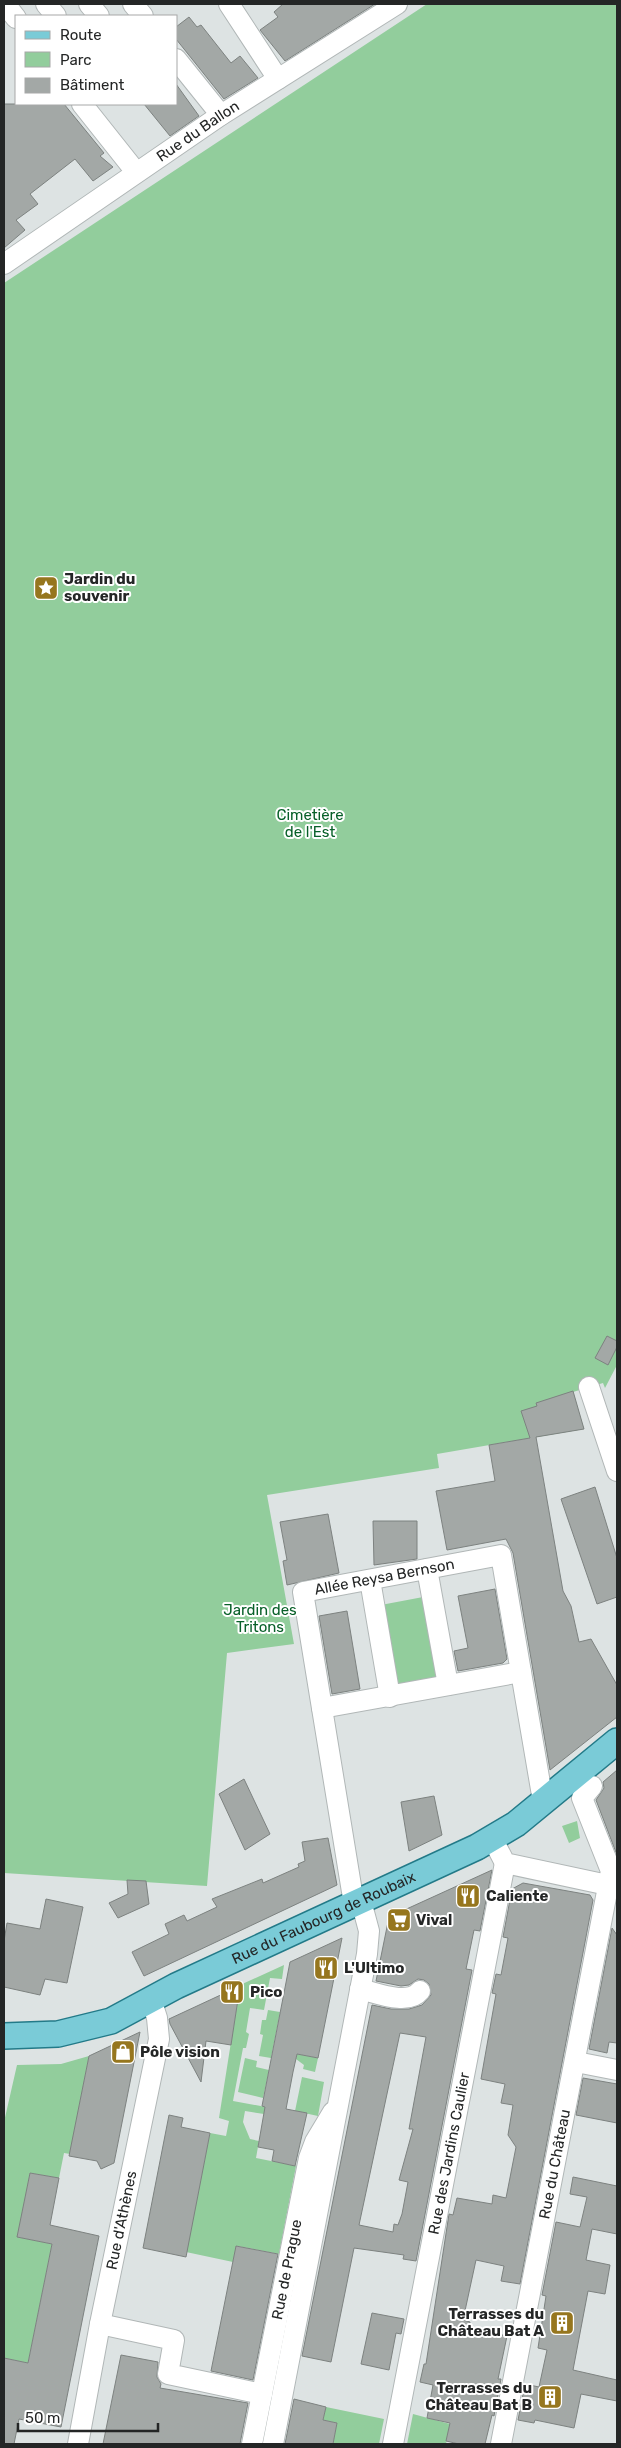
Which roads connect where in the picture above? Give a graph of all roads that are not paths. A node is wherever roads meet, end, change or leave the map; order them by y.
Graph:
1 (5, 4) edge
2 (46, 4) edge
3 (89, 4) edge
4 (133, 4) edge
5 (229, 4) edge
6 (397, 4) edge
7 (55, 15) edge
8 (98, 15) edge
9 (142, 15) edge
10 (15, 17) edge
11 (178, 61) edge
12 (278, 79) junction
13 (83, 105) edge
14 (221, 115) junction
15 (136, 172) junction
16 (4, 264) edge
17 (589, 1387) dead end
18 (617, 1471) edge
19 (427, 1569) junction
20 (370, 1580) junction
21 (521, 1672) junction
22 (448, 1685) junction
23 (390, 1696) junction
24 (322, 1708) junction
25 (617, 1741) edge
26 (592, 1786) dead end
27 (543, 1801) junction
28 (492, 1838) junction
29 (505, 1863) junction
30 (613, 1886) edge
31 (358, 1903) junction
32 (360, 1989) junction
33 (420, 1991) dead end
34 (151, 1999) junction
35 (4, 2036) edge
36 (576, 2062) junction
37 (617, 2070) edge
38 (339, 2102) junction
39 (100, 2324) junction
40 (262, 2394) junction
41 (78, 2444) edge
42 (252, 2444) edge
43 (273, 2444) edge
44 (393, 2444) edge
45 (501, 2444) edge

1 - 10 street
2 - 7 street
3 - 8 street
4 - 9 street
5 - 12 street
6 - 12 street, Rue du Ballon
11 - 14 street
12 - 14 street, Rue du Ballon
13 - 15 street
14 - 15 street, Rue du Ballon
15 - 16 street, Rue du Ballon
17 - 18 street
19 - 20 street, Allée Reysa Bernson
19 - 21 street, Allée Reysa Bernson
19 - 22 street
20 - 23 street
20 - 24 street, Allée Reysa Bernson
21 - 22 street
21 - 27 street, Allée Reysa Bernson
22 - 23 street
23 - 24 street
24 - 31 street, Allée Reysa Bernson
25 - 27 main road, Rue du Faubourg de Roubaix
26 - 30 street, Rue du Château
27 - 28 main road, Rue du Faubourg de Roubaix
28 - 29 street
28 - 31 main road, Rue du Faubourg de Roubaix
29 - 30 street
29 - 44 street, Rue des Jardins Caulier
30 - 36 street, Rue du Château
31 - 32 street, Rue de Prague
31 - 34 main road, Rue du Faubourg de Roubaix
32 - 33 street
32 - 38 street, Rue de Prague
34 - 35 main road, Rue du Faubourg de Roubaix
34 - 39 street, Rue d'Athènes
36 - 37 street
36 - 45 street, Rue du Château
38 - 40 street, Rue de Prague
38 - 43 street, Rue de Prague
39 - 40 street
39 - 41 street, Rue d'Athènes
40 - 42 street, Rue de Prague

